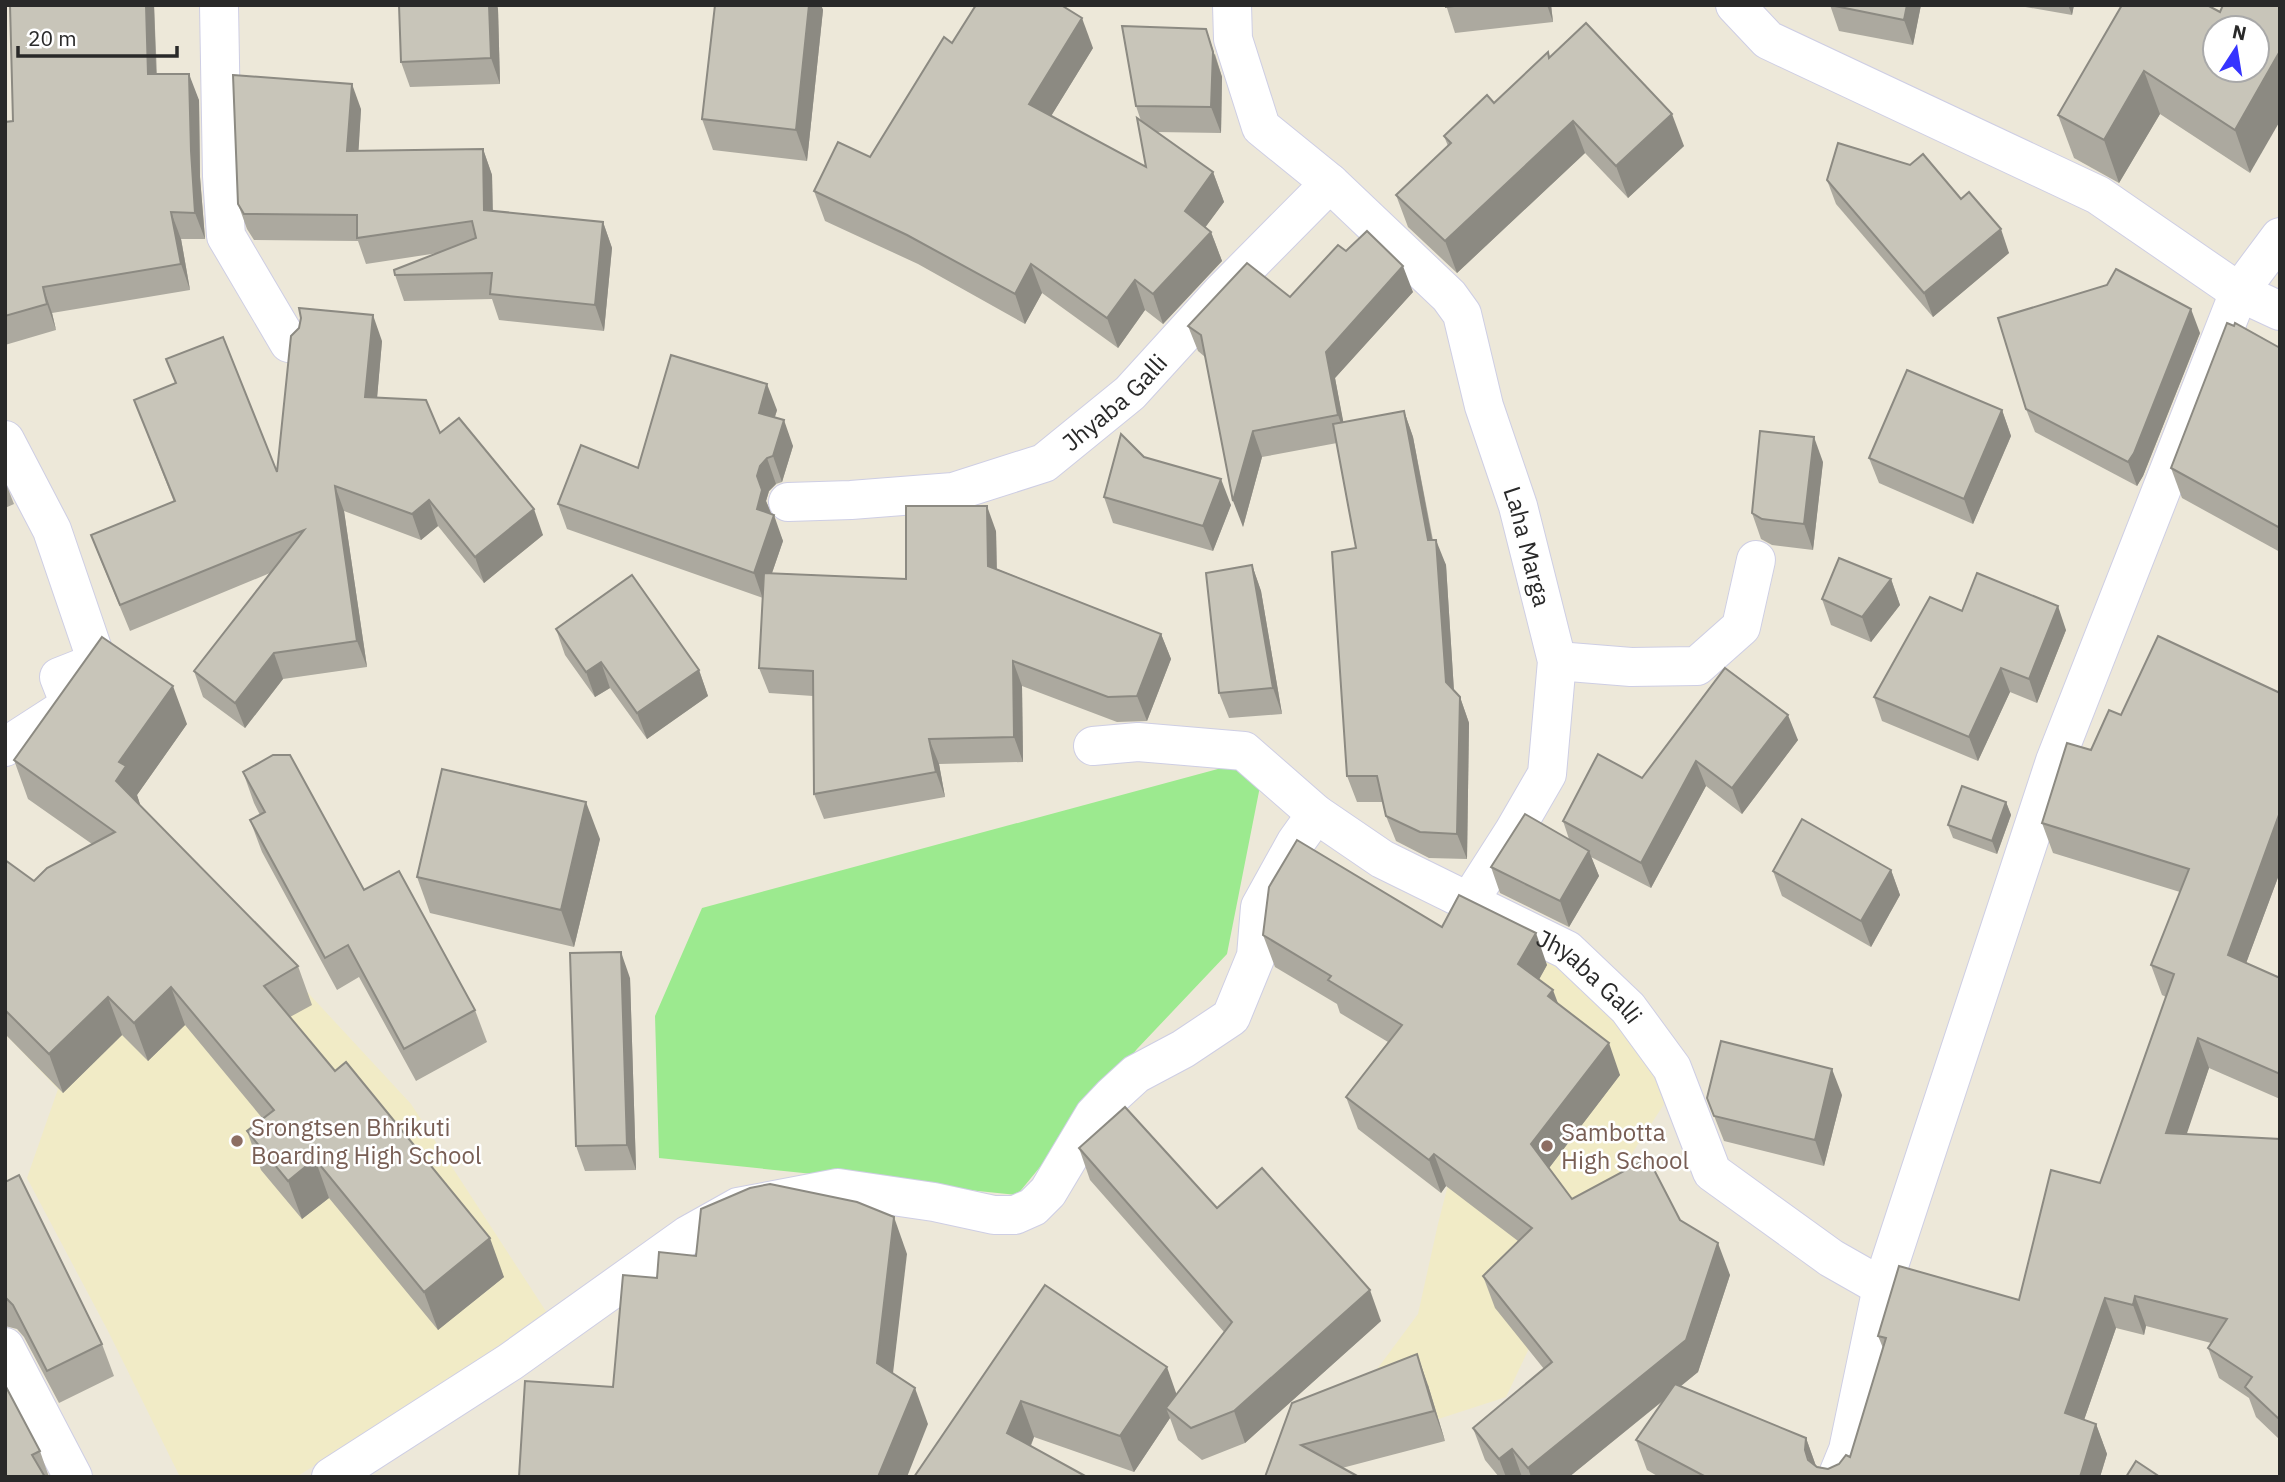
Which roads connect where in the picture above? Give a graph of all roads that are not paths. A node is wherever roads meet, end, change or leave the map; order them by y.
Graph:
1 (219, 5) edge
2 (1232, 5) edge
3 (1735, 5) edge
4 (1330, 183) junction
5 (2280, 237) edge
6 (2238, 292) junction
7 (2280, 311) edge
8 (289, 343) edge
9 (5, 440) edge
10 (788, 502) dead end
11 (1756, 560) dead end
12 (1557, 661) junction
13 (1093, 746) dead end
14 (5, 747) edge
15 (1316, 814) junction
16 (1468, 903) junction
17 (1882, 1287) junction
18 (5, 1347) edge
19 (72, 1477) edge
20 (331, 1477) edge
21 (1837, 1477) edge

1 - 8 street
2 - 4 street
3 - 6 street
4 - 10 street, Jhyaba Galli
4 - 12 street, Laha Marga
5 - 6 street
6 - 7 street
6 - 17 street
9 - 14 street
11 - 12 street
12 - 16 street, Laha Marga
13 - 15 street, Jhyaba Galli
15 - 16 street, Jhyaba Galli
15 - 20 street
16 - 17 street, Jhyaba Galli
17 - 21 street
18 - 19 street

